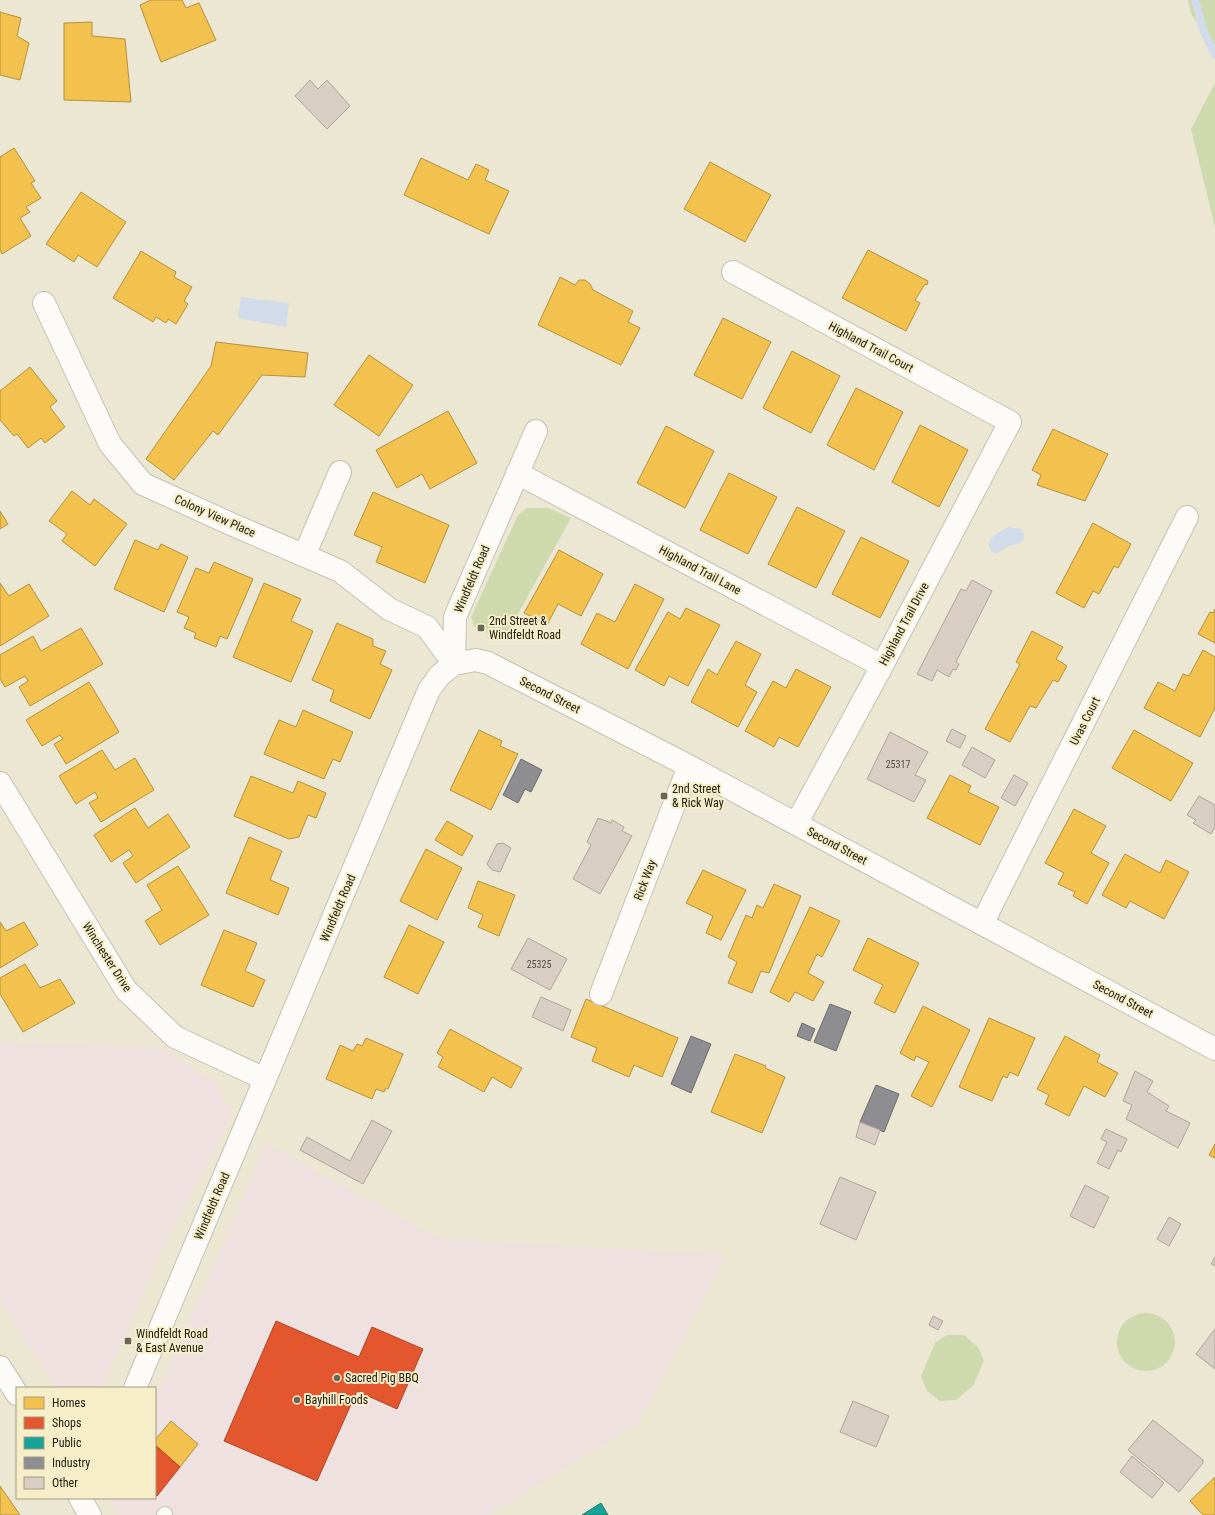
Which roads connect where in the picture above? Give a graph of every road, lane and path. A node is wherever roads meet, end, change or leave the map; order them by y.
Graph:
1 (733, 272) dead end
2 (44, 303) dead end
3 (1010, 422) joint
4 (536, 431) dead end
5 (340, 472) dead end
6 (517, 473) junction
7 (1187, 517) dead end
8 (304, 556) junction
9 (454, 664) junction
10 (882, 666) junction
11 (689, 766) junction
12 (0, 783) edge
13 (796, 824) junction
14 (982, 924) junction
15 (601, 994) dead end
16 (1215, 1049) edge
17 (265, 1079) junction
18 (0, 1367) edge
19 (135, 1387) edge
20 (16, 1392) edge
21 (81, 1499) edge
22 (90, 1515) edge

1 - 3 street, Highland Trail Court
2 - 8 street, Colony View Place
3 - 10 street, Highland Trail Drive
4 - 6 street, Windfeldt Road
5 - 8 street
6 - 9 street, Windfeldt Road
6 - 10 street, Highland Trail Lane
7 - 14 street, Uvas Court
8 - 9 street, Colony View Place
9 - 11 street, Second Street
9 - 17 street, Windfeldt Road
10 - 13 street, Highland Trail Drive
11 - 13 street, Second Street
11 - 15 street, Rick Way
12 - 17 street, Winchester Drive
13 - 14 street, Second Street
14 - 16 street, Second Street
17 - 19 street, Windfeldt Road
18 - 20 street
21 - 22 street

